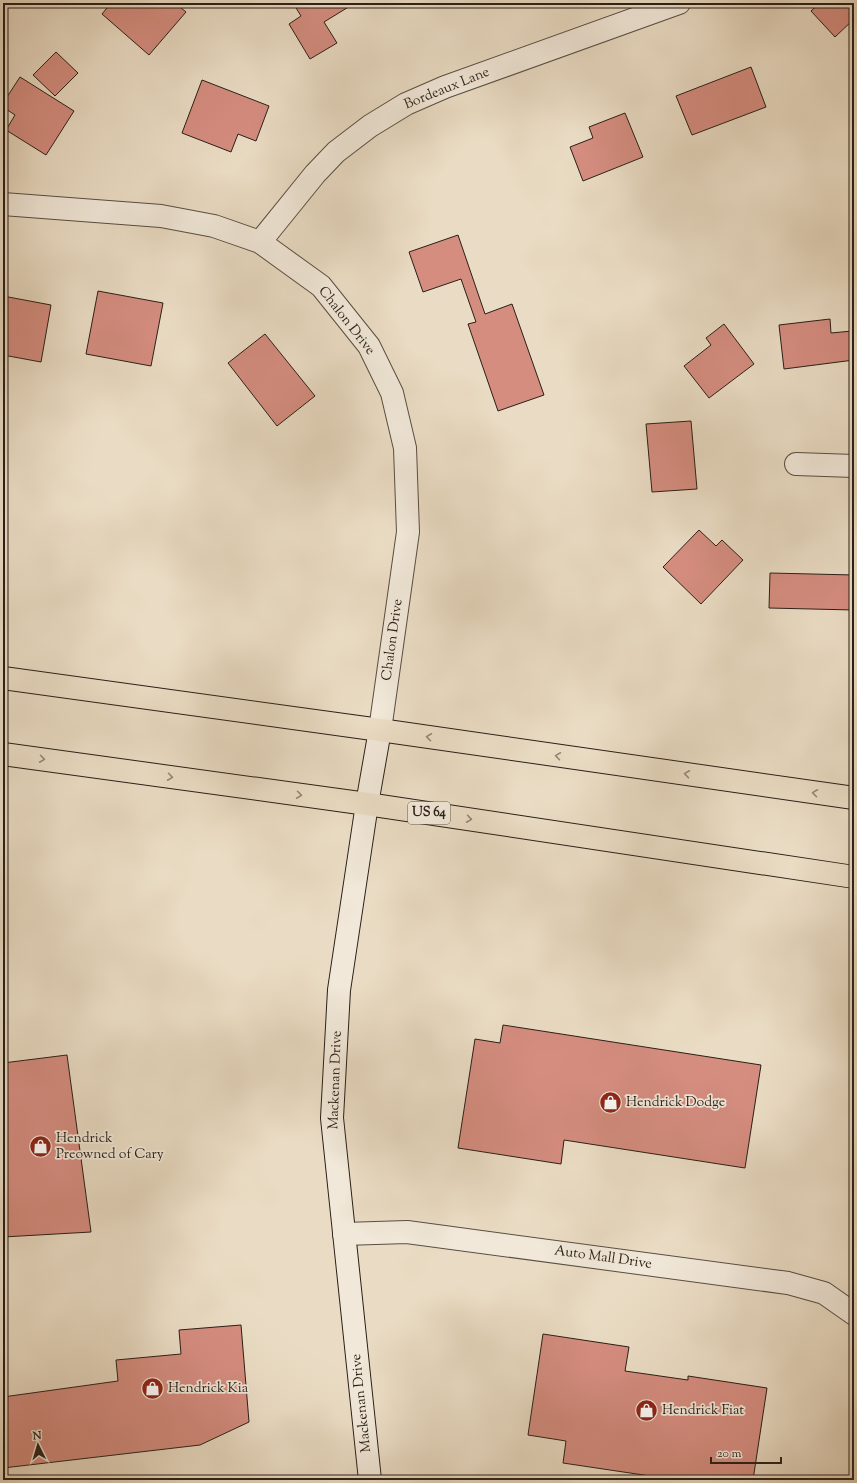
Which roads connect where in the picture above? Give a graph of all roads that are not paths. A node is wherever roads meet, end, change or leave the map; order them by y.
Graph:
1 (679, 3) edge
2 (3, 204) edge
3 (260, 242) junction
4 (796, 464) dead end
5 (854, 466) edge
6 (3, 678) edge
7 (380, 730) junction
8 (3, 754) edge
9 (854, 798) edge
10 (367, 804) junction
11 (854, 877) edge
12 (344, 1234) junction
13 (854, 1314) edge
14 (370, 1480) edge

1 - 3 street, Bordeaux Lane
2 - 3 street, Chalon Drive
3 - 7 street, Chalon Drive
4 - 5 street
6 - 7 highway
9 -> 7 highway
7 - 10 street, Mackenan Drive
8 -> 10 highway, US 64
10 -> 11 highway, US 64
10 - 12 street, Mackenan Drive
12 - 13 street, Auto Mall Drive
12 - 14 street, Mackenan Drive

